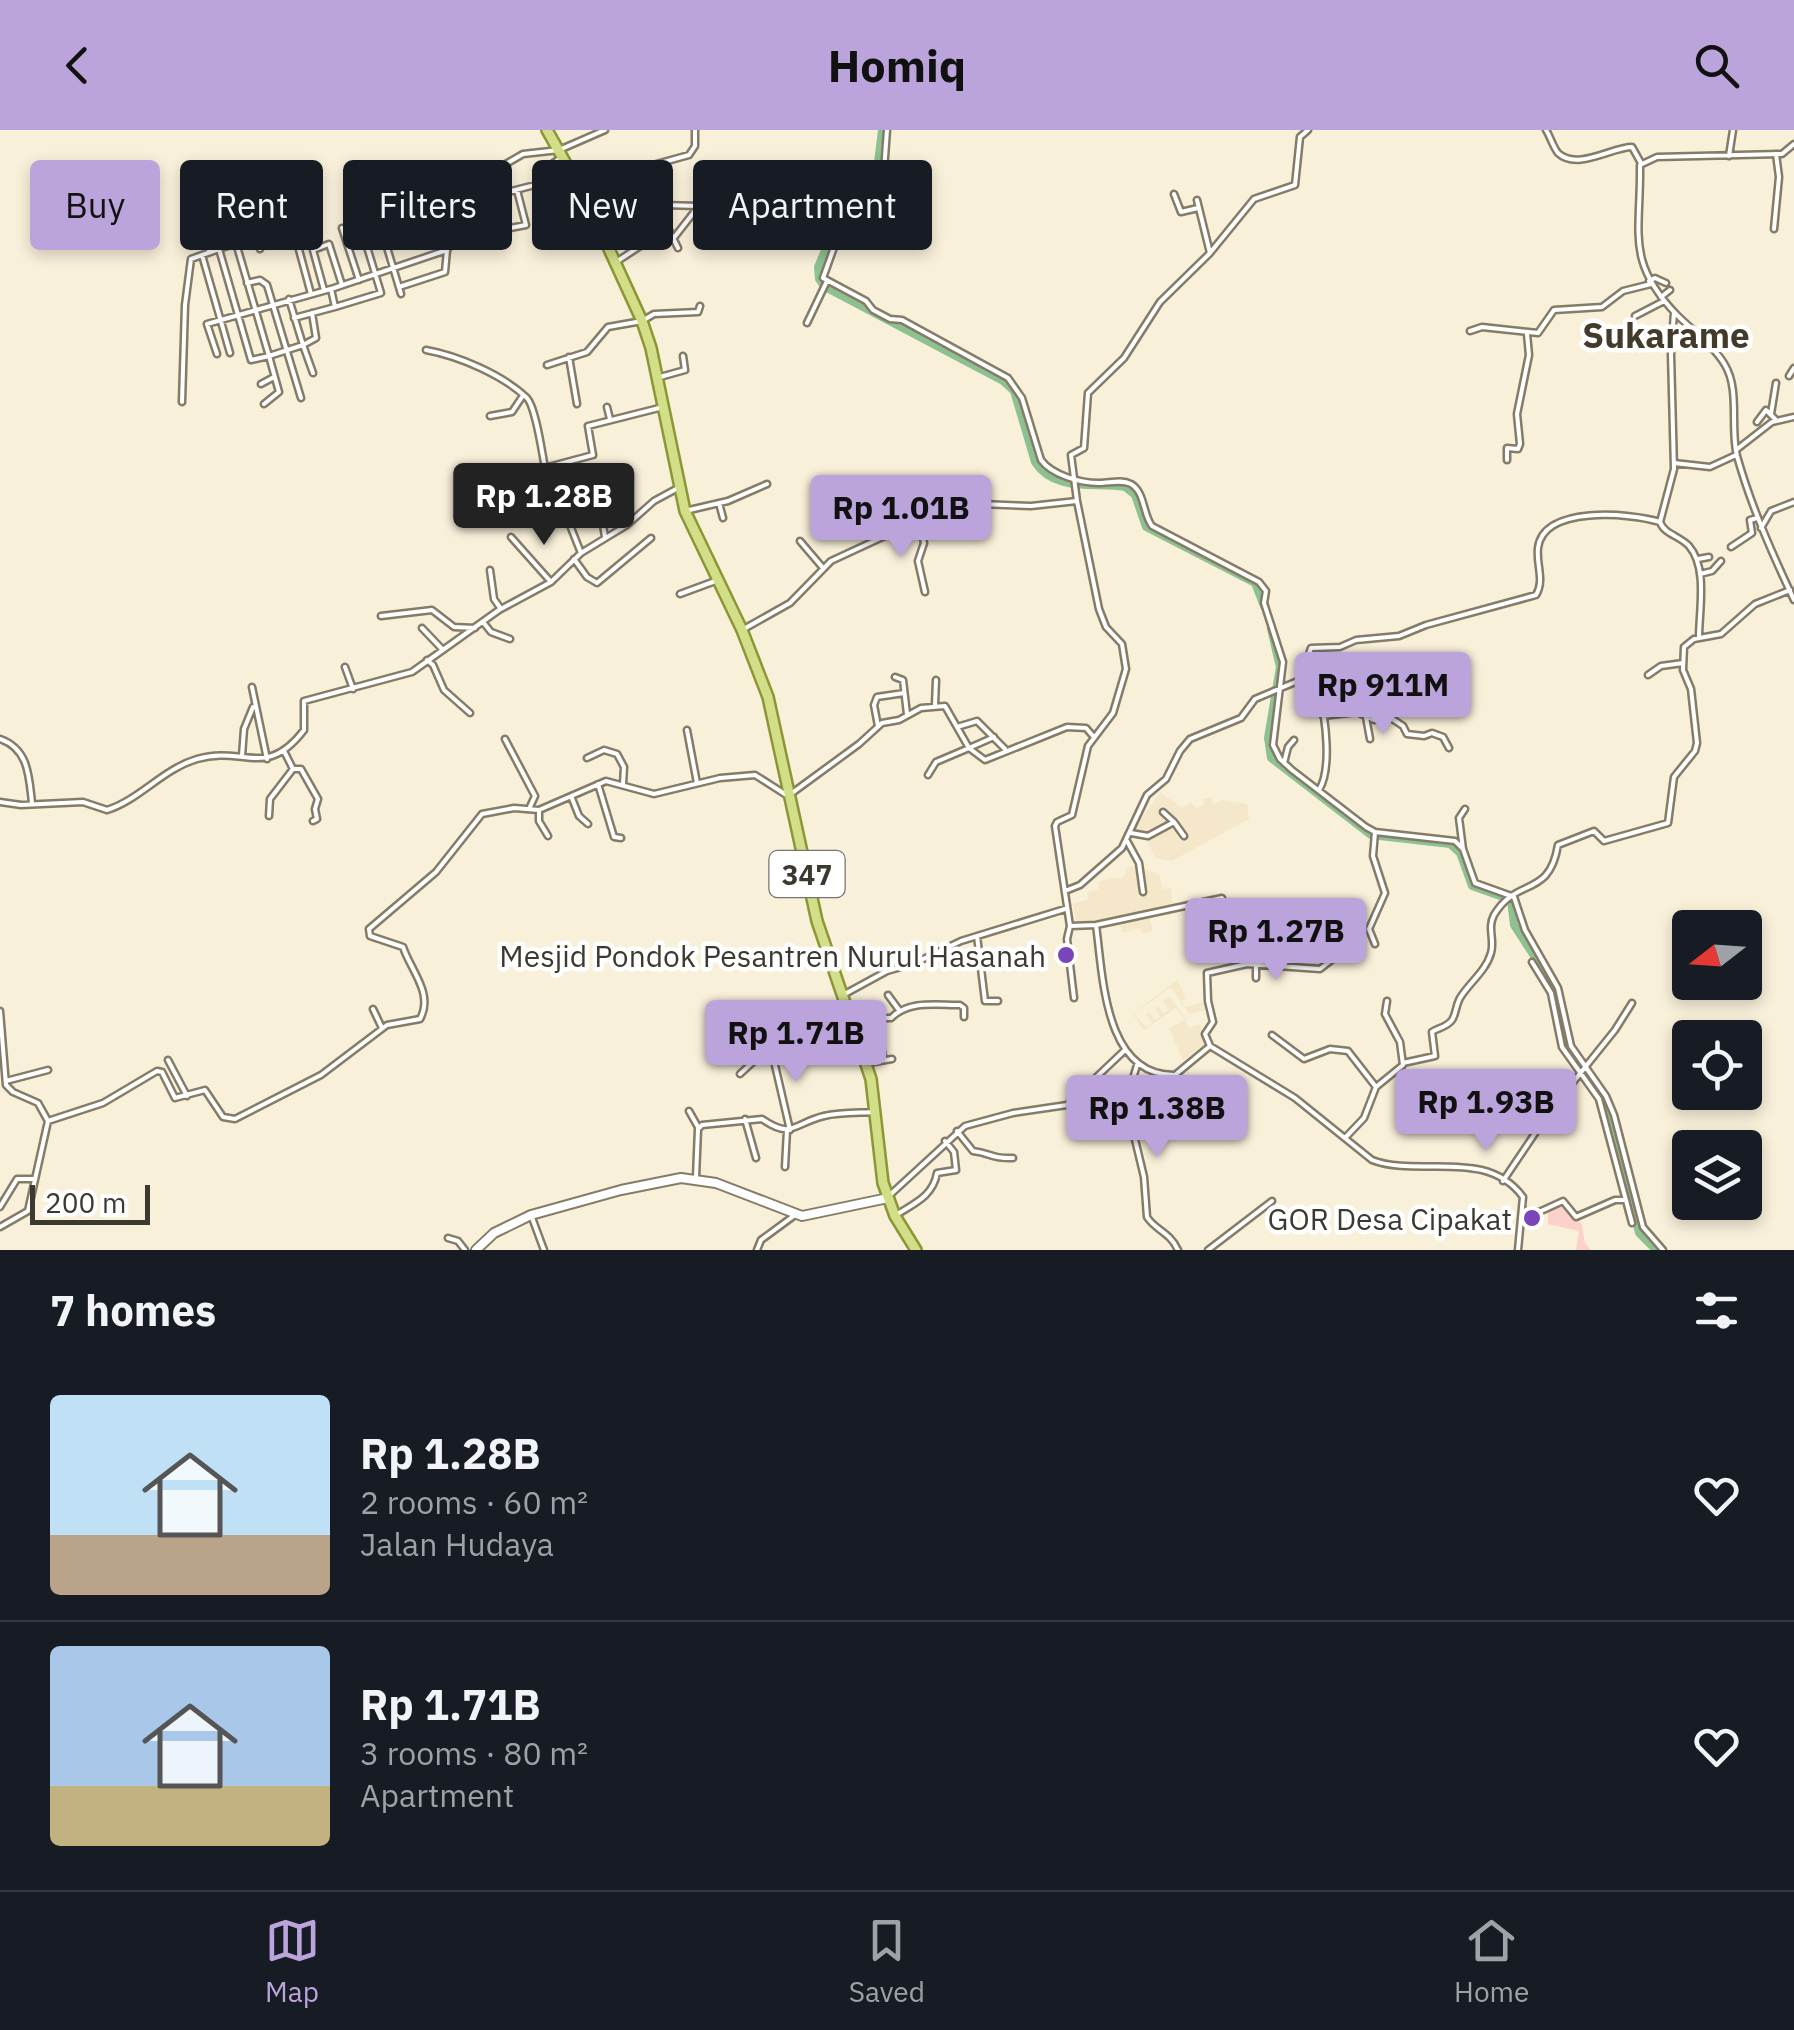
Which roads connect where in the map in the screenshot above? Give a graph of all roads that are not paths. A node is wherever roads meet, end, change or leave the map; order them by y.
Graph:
1 (548, 130) edge
2 (604, 130) edge
3 (695, 130) edge
4 (887, 130) edge
5 (1308, 130) edge
6 (1546, 130) edge
7 (1733, 130) edge
8 (1290, 136) dead end
9 (1300, 137) junction
10 (1794, 144) edge
11 (561, 153) junction
12 (1776, 154) junction
13 (1729, 156) junction
14 (512, 160) edge
15 (565, 160) edge
16 (672, 160) edge
17 (1641, 162) junction
18 (517, 190) junction
19 (512, 191) edge
20 (1174, 194) dead end
21 (1197, 200) dead end
22 (673, 205) edge
23 (684, 205) junction
24 (693, 206) edge
25 (1198, 208) junction
26 (693, 213) edge
27 (688, 220) junction
28 (342, 228) dead end
29 (512, 228) edge
30 (1774, 228) dead end
31 (673, 240) joint
32 (678, 248) dead end
33 (215, 250) edge
34 (219, 250) edge
35 (238, 250) edge
36 (299, 250) edge
37 (368, 250) edge
38 (388, 250) edge
39 (447, 250) joint
40 (610, 250) edge
41 (633, 250) edge
42 (208, 252) joint
43 (1210, 253) junction
44 (202, 255) junction
45 (616, 262) junction
46 (393, 266) junction
47 (375, 275) junction
48 (359, 280) junction
49 (247, 283) junction
50 (1650, 283) junction
51 (1666, 283) dead end
52 (826, 284) junction
53 (342, 285) junction
54 (399, 287) junction
55 (331, 288) junction
56 (324, 290) junction
57 (1670, 290) dead end
58 (311, 294) junction
59 (401, 294) dead end
60 (290, 299) junction
61 (1662, 299) junction
62 (272, 304) junction
63 (335, 306) junction
64 (700, 306) dead end
65 (255, 309) junction
66 (1674, 312) junction
67 (312, 313) junction
68 (238, 314) junction
69 (1635, 316) dead end
70 (294, 318) junction
71 (221, 320) junction
72 (642, 321) junction
73 (807, 324) dead end
74 (1470, 331) dead end
75 (1527, 334) junction
76 (303, 345) junction
77 (286, 350) junction
78 (426, 350) dead end
79 (230, 353) dead end
80 (217, 354) dead end
81 (269, 356) junction
82 (683, 356) dead end
83 (569, 357) junction
84 (546, 365) dead end
85 (1794, 368) edge
86 (313, 373) dead end
87 (1789, 376) dead end
88 (275, 377) junction
89 (657, 378) junction
90 (1776, 383) dead end
91 (261, 384) dead end
92 (522, 397) junction
93 (301, 398) dead end
94 (182, 402) dead end
95 (264, 404) dead end
96 (577, 404) dead end
97 (663, 406) junction
98 (607, 407) dead end
99 (1771, 414) junction
100 (490, 416) dead end
101 (1794, 417) edge
102 (610, 419) junction
103 (1776, 420) junction
104 (1757, 422) dead end
105 (1736, 452) junction
106 (1507, 460) dead end
107 (1674, 463) junction
108 (546, 468) junction
109 (536, 474) dead end
110 (1074, 478) junction
111 (766, 484) dead end
112 (582, 491) dead end
113 (681, 498) junction
114 (604, 501) dead end
115 (1077, 501) junction
116 (1794, 502) edge
117 (719, 504) junction
118 (723, 518) dead end
119 (1757, 518) junction
120 (919, 519) junction
121 (1660, 522) junction
122 (1761, 528) junction
123 (511, 537) dead end
124 (606, 537) junction
125 (651, 538) dead end
126 (800, 541) dead end
127 (1731, 547) dead end
128 (580, 552) junction
129 (1709, 557) dead end
130 (574, 559) junction
131 (1698, 559) junction
132 (1721, 562) dead end
133 (823, 568) junction
134 (490, 570) dead end
135 (1700, 574) junction
136 (718, 580) junction
137 (551, 582) junction
138 (1790, 590) junction
139 (925, 592) dead end
140 (680, 594) dead end
141 (1794, 600) edge
142 (501, 609) junction
143 (381, 616) dead end
144 (483, 622) junction
145 (422, 628) dead end
146 (475, 628) junction
147 (742, 630) junction
148 (510, 639) dead end
149 (1699, 639) junction
150 (442, 649) junction
151 (427, 660) junction
152 (1683, 664) junction
153 (345, 666) dead end
154 (1312, 675) junction
155 (1648, 676) dead end
156 (896, 677) dead end
157 (936, 680) dead end
158 (252, 687) dead end
159 (1278, 688) junction
160 (352, 690) junction
161 (904, 693) junction
162 (254, 702) junction
163 (935, 705) junction
164 (470, 714) dead end
165 (906, 714) junction
166 (1323, 716) junction
167 (1366, 717) junction
168 (878, 726) junction
169 (957, 726) junction
170 (687, 730) dead end
171 (1094, 736) junction
172 (994, 737) junction
173 (0, 739) edge
174 (506, 739) dead end
175 (1370, 739) dead end
176 (1294, 740) dead end
177 (969, 748) junction
178 (1449, 748) dead end
179 (1006, 750) junction
180 (284, 751) junction
181 (242, 757) junction
182 (588, 758) dead end
183 (268, 759) junction
184 (1284, 763) junction
185 (292, 769) junction
186 (928, 775) dead end
187 (598, 784) junction
188 (623, 784) junction
189 (697, 784) junction
190 (1318, 790) junction
191 (791, 794) junction
192 (571, 796) junction
193 (0, 802) edge
194 (32, 804) junction
195 (1465, 808) dead end
196 (529, 809) junction
197 (539, 810) junction
198 (1162, 812) dead end
199 (268, 816) dead end
200 (314, 821) dead end
201 (1174, 822) junction
202 (588, 824) dead end
203 (1131, 833) junction
204 (1375, 835) junction
205 (548, 836) dead end
206 (1184, 836) dead end
207 (621, 838) dead end
208 (1127, 841) junction
209 (1462, 849) junction
210 (1066, 891) junction
211 (1143, 892) dead end
212 (1508, 896) junction
213 (1222, 898) dead end
214 (1066, 910) junction
215 (1096, 925) junction
216 (1070, 926) junction
217 (977, 936) junction
218 (1359, 940) dead end
219 (1374, 944) dead end
220 (1532, 962) dead end
221 (1256, 965) junction
222 (1256, 978) dead end
223 (1063, 988) dead end
224 (1072, 988) junction
225 (888, 994) dead end
226 (1074, 998) dead end
227 (845, 999) junction
228 (998, 1001) dead end
229 (1388, 1001) dead end
230 (1632, 1003) dead end
231 (373, 1009) dead end
232 (802, 1010) dead end
233 (898, 1010) junction
234 (0, 1011) edge
235 (964, 1017) dead end
236 (814, 1022) junction
237 (855, 1026) junction
238 (382, 1028) junction
239 (1272, 1034) dead end
240 (881, 1047) dead end
241 (1208, 1047) junction
242 (771, 1048) junction
243 (1126, 1048) junction
244 (892, 1058) dead end
245 (168, 1060) dead end
246 (884, 1060) junction
247 (868, 1063) junction
248 (1403, 1063) junction
249 (1136, 1065) junction
250 (1582, 1067) junction
251 (48, 1070) dead end
252 (740, 1074) dead end
253 (6, 1081) junction
254 (1376, 1088) junction
255 (1126, 1093) junction
256 (1152, 1094) dead end
257 (187, 1096) junction
258 (688, 1111) dead end
259 (874, 1112) junction
260 (47, 1119) junction
261 (745, 1119) junction
262 (1111, 1120) dead end
263 (698, 1126) junction
264 (789, 1130) junction
265 (957, 1131) junction
266 (945, 1141) junction
267 (1349, 1142) junction
268 (756, 1158) dead end
269 (1013, 1158) dead end
270 (785, 1167) dead end
271 (696, 1177) junction
272 (35, 1179) junction
273 (1503, 1181) junction
274 (888, 1198) junction
275 (1272, 1201) dead end
276 (1630, 1202) junction
277 (0, 1207) edge
278 (1522, 1211) junction
279 (795, 1215) junction
280 (532, 1216) junction
281 (895, 1216) junction
282 (1632, 1223) dead end
283 (0, 1227) edge
284 (448, 1238) dead end
285 (912, 1249) edge
286 (465, 1250) edge
287 (476, 1250) edge
288 (544, 1250) edge
289 (757, 1250) edge
290 (1178, 1250) edge
291 (1208, 1250) edge
292 (1518, 1250) edge
293 (1663, 1250) edge

1 - 11 main road, 347
2 - 11 street
3 - 16 street
4 - 52 street
5 - 9 street
6 - 17 street
7 - 13 street
8 - 9 street
9 - 43 street
10 - 12 street
11 - 14 street
11 - 15 main road, 347
11 - 18 street
12 - 13 street
12 - 30 street
13 - 17 street
17 - 50 street
18 - 19 street
18 - 29 street
20 - 25 street
21 - 25 street
22 - 23 street
23 - 24 street
23 - 27 street
25 - 43 street
26 - 27 street
27 - 31 street
28 - 48 street
31 - 32 street
33 - 42 street
34 - 68 street
35 - 49 street
36 - 58 street
37 - 47 street
38 - 46 street
39 - 46 street
39 - 54 street
40 - 45 main road, 347
41 - 45 street
42 - 44 street
43 - 110 street
44 - 71 street
44 - 94 street
45 - 72 main road, 347
46 - 47 street
46 - 54 street
47 - 48 street
47 - 63 street
48 - 53 street
49 - 62 street
49 - 65 street
50 - 51 street
50 - 61 street
50 - 75 street
52 - 73 street
52 - 110 street
53 - 55 street
53 - 56 street
54 - 59 street
55 - 56 street
55 - 63 street
56 - 58 street
57 - 61 street
58 - 60 street
60 - 62 street
60 - 70 street
61 - 66 street
61 - 69 street
62 - 65 street
62 - 77 street
63 - 67 street
64 - 72 street
65 - 68 street
65 - 81 street
66 - 105 street
66 - 107 street
67 - 70 street
67 - 76 street
68 - 71 street
68 - 81 street
70 - 76 street
71 - 79 street
71 - 80 street
72 - 83 street
72 - 89 main road, 347
74 - 75 street
75 - 106 street
76 - 77 street
76 - 86 street
77 - 81 street
77 - 93 street
78 - 92 street
81 - 88 street
82 - 89 street
83 - 84 street
83 - 96 street
85 - 87 street
88 - 91 street
88 - 95 street
89 - 97 main road, 347
90 - 99 street
92 - 100 street
92 - 108 street
97 - 102 street
97 - 113 main road, 347
98 - 102 street
99 - 103 street
99 - 104 street
101 - 103 street
102 - 108 street
103 - 105 street
105 - 107 street
105 - 119 street
107 - 121 street
108 - 109 street
110 - 115 street
110 - 159 street
111 - 117 street
112 - 128 street
113 - 117 street
113 - 124 street
113 - 136 main road, 347
114 - 124 street
115 - 120 street
115 - 171 street
116 - 122 street
117 - 118 street
119 - 122 street
119 - 127 street
120 - 133 street
120 - 139 street
121 - 131 street
121 - 154 street
122 - 138 street
123 - 137 street
124 - 128 street
125 - 130 street
126 - 133 street
128 - 130 street
129 - 131 street
130 - 137 street
131 - 135 street
132 - 135 street
133 - 147 street
134 - 142 street
135 - 149 street
136 - 140 street
136 - 147 main road, 347
137 - 142 street
138 - 141 street
138 - 149 street
142 - 144 street
143 - 146 street
144 - 146 street
144 - 148 street
145 - 150 street
146 - 150 street
147 - 191 main road, 347
149 - 152 street
150 - 151 street
151 - 160 street
151 - 164 street
152 - 155 street
152 - 212 street
153 - 160 street
154 - 159 street
154 - 166 street
156 - 161 street
157 - 163 street
158 - 162 street
159 - 184 street
159 - 203 street
160 - 180 street
161 - 165 street
161 - 168 street
162 - 181 street
162 - 183 street
163 - 165 street
163 - 169 street
165 - 168 street
166 - 167 street
166 - 190 street
167 - 175 street
167 - 178 street
168 - 191 street
169 - 172 street
169 - 177 street
170 - 189 street
171 - 179 street
171 - 210 street
172 - 177 street
172 - 179 street
173 - 194 street
174 - 196 street
176 - 184 street
177 - 179 street
177 - 186 street
180 - 183 street
180 - 185 street
181 - 183 street
181 - 194 street
182 - 188 street
184 - 190 street
185 - 199 street
185 - 200 street
187 - 188 street
187 - 192 street
187 - 207 street
188 - 189 street
189 - 191 street
190 - 204 street
191 - 227 main road, 347
192 - 197 street
192 - 202 street
193 - 194 street
195 - 209 street
196 - 197 street
196 - 238 street
197 - 205 street
198 - 201 street
201 - 203 street
201 - 206 street
203 - 208 street
204 - 209 street
204 - 219 street
208 - 210 street
208 - 211 street
209 - 212 street
210 - 214 street
212 - 248 street
212 - 250 street
213 - 215 street
214 - 216 street
214 - 217 street
215 - 216 street
215 - 243 street
216 - 224 street
217 - 227 street
217 - 228 street
218 - 221 street
220 - 250 street
221 - 222 street
221 - 241 street
223 - 224 street
224 - 226 street
225 - 233 street
227 - 236 street
227 - 237 main road, 347
229 - 248 street
230 - 250 street
231 - 238 street
232 - 236 street
233 - 235 street
233 - 237 street
234 - 253 street
236 - 242 street
237 - 247 main road, 347
238 - 257 street
239 - 254 street
240 - 246 street
241 - 249 street
241 - 267 street
242 - 252 street
242 - 264 street
243 - 249 street
243 - 265 street
244 - 246 street
245 - 257 street
246 - 247 street
247 - 259 main road, 347
248 - 254 street
249 - 255 street
250 - 273 street
250 - 276 street
250 - 276 street
251 - 253 street
253 - 260 street
254 - 267 street
255 - 256 street
255 - 262 street
255 - 290 street
257 - 260 street
258 - 263 street
259 - 264 street
259 - 274 main road, 347
260 - 272 street
261 - 263 street
261 - 264 street
261 - 268 street
263 - 271 street
264 - 270 street
265 - 266 street
265 - 269 street
266 - 274 street
266 - 281 street
267 - 273 street
271 - 279 main road
271 - 280 main road
272 - 277 street
272 - 283 street
273 - 278 street
274 - 279 main road
274 - 281 main road, 347
275 - 291 street
276 - 278 street
276 - 282 street
276 - 293 street
278 - 292 street
279 - 289 street
280 - 287 main road
280 - 288 street
281 - 285 main road, 347
284 - 286 street

